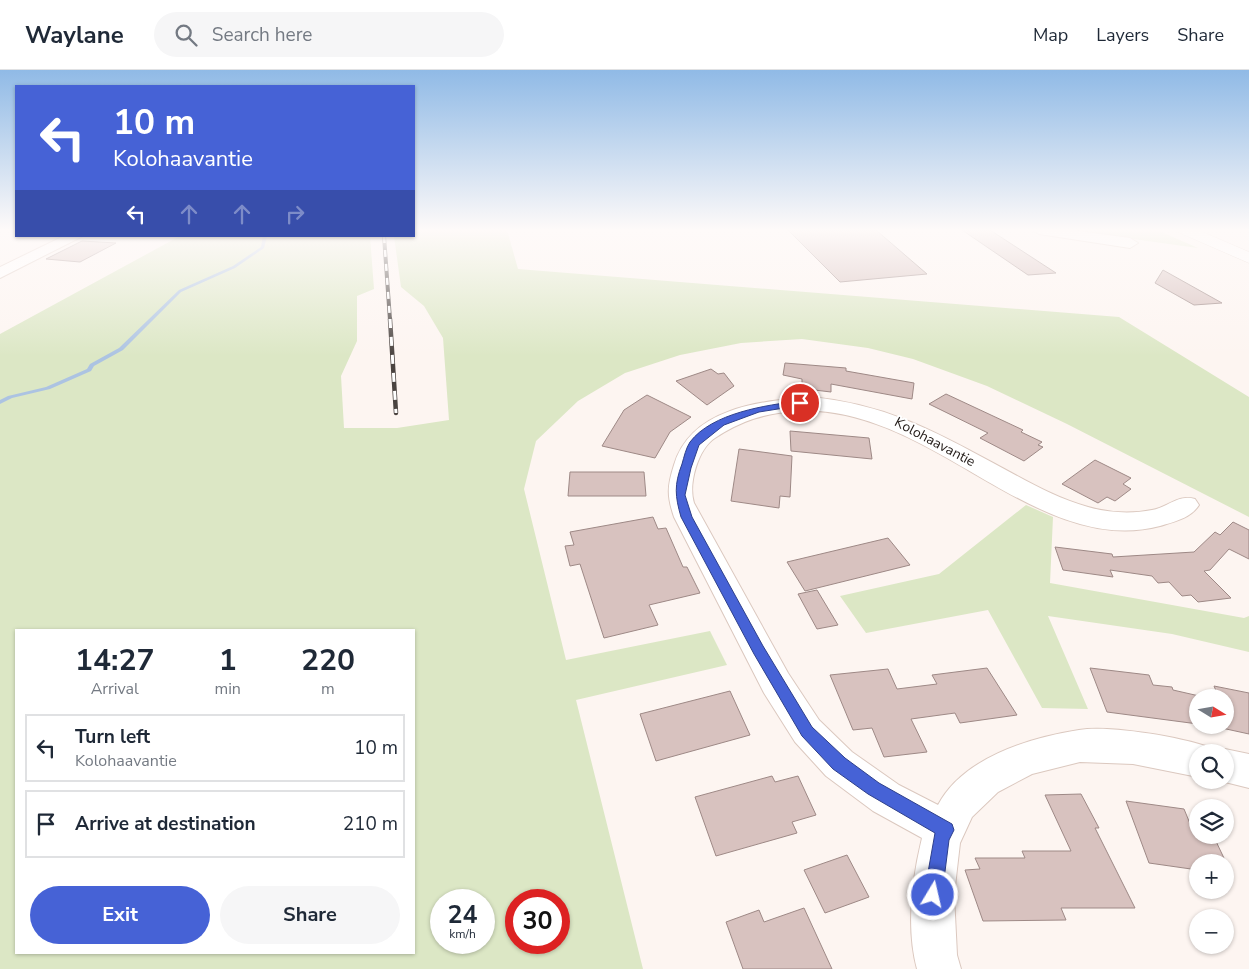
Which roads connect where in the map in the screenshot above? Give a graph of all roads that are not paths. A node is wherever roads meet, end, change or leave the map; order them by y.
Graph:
1 (1186, 505) dead end
2 (1189, 758) edge
3 (1234, 768) edge
4 (1249, 771) edge
5 (946, 830) junction
6 (939, 969) edge

1 - 5 street, Kolohaavantie
2 - 5 street
3 - 4 street
5 - 6 street

